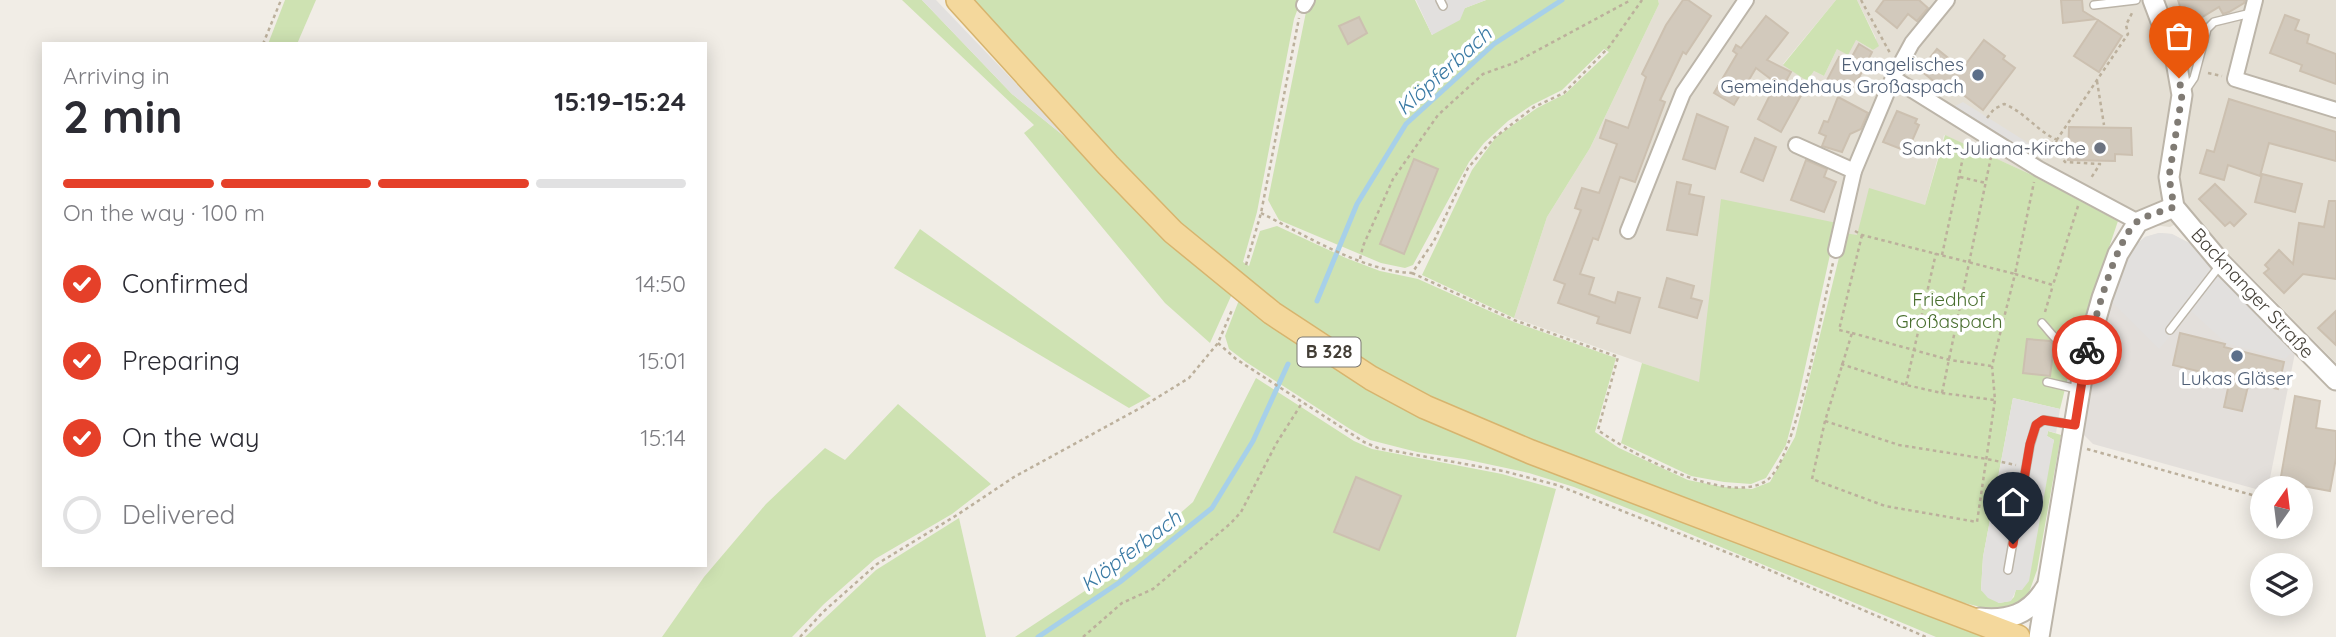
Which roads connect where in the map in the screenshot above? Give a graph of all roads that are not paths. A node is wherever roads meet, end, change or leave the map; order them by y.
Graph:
1 (958, 0) edge
2 (1947, 0) edge
3 (2136, 0) edge
4 (2153, 0) edge
5 (1739, 2) edge
6 (2094, 5) dead end
7 (2253, 7) edge
8 (1896, 73) junction
9 (2182, 95) junction
10 (2336, 110) edge
11 (1797, 145) dead end
12 (1854, 171) junction
13 (2174, 207) junction
14 (2138, 222) junction
15 (1628, 231) dead end
16 (1836, 250) road end
17 (2221, 263) junction
18 (2042, 323) road end
19 (2170, 330) dead end
20 (2086, 354) junction
21 (2336, 380) edge
22 (2047, 382) dead end
23 (2081, 390) junction
24 (2073, 435) junction
25 (2008, 570) dead end
26 (2048, 581) junction
27 (1965, 615) junction
28 (2018, 637) edge
29 (2039, 637) edge

1 - 27 main road, B 328
2 - 8 street
3 - 6 lane
4 - 9 street
5 - 15 street
7 - 9 lane
7 - 10 street
8 - 12 street
8 - 14 street
9 - 13 street
11 - 12 street
12 - 16 street
13 - 14 street
13 - 17 street, Backnanger Straße
14 - 20 street
17 - 19 lane
17 - 21 street, Backnanger Straße
18 - 20 lane
20 - 23 street
22 - 23 lane
23 - 24 street
24 - 25 lane
24 - 26 street
26 - 27 street
26 - 29 street
27 - 28 main road, B 328

